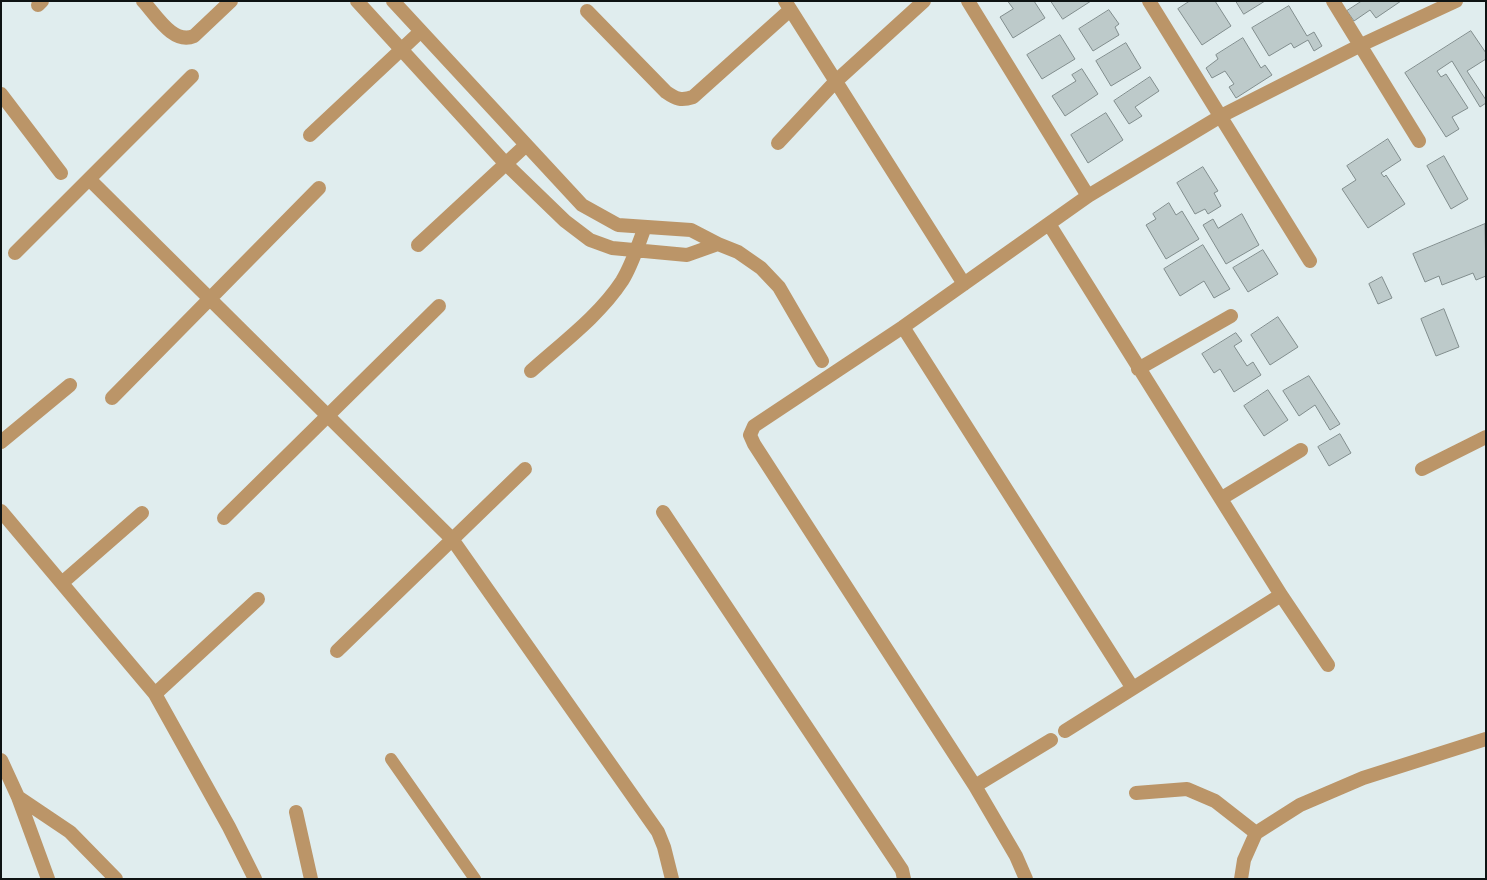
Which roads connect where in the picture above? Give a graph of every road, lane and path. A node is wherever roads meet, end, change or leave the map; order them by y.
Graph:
1 (143, 1) edge
2 (231, 1) edge
3 (357, 1) edge
4 (393, 1) edge
5 (924, 1) edge
6 (968, 1) edge
7 (1148, 1) edge
8 (1333, 1) edge
9 (1456, 1) edge
10 (787, 6) edge
11 (587, 11) dead end
12 (420, 32) junction
13 (1360, 45) junction
14 (402, 49) junction
15 (192, 76) dead end
16 (835, 82) junction
17 (1, 94) edge
18 (1221, 116) junction
19 (310, 135) dead end
20 (1419, 141) dead end
21 (778, 143) dead end
22 (525, 146) junction
23 (506, 164) junction
24 (61, 173) dead end
25 (89, 179) junction
26 (319, 188) dead end
27 (1088, 196) junction
28 (1049, 224) junction
29 (644, 227) junction
30 (691, 230) junction
31 (718, 244) junction
32 (418, 245) dead end
33 (635, 251) junction
34 (15, 253) dead end
35 (687, 254) junction
36 (1310, 261) dead end
37 (964, 284) junction
38 (210, 299) junction
39 (439, 306) dead end
40 (1231, 316) dead end
41 (903, 327) junction
42 (822, 361) dead end
43 (1138, 369) junction
44 (531, 371) dead end
45 (70, 385) dead end
46 (112, 398) dead end
47 (327, 416) junction
48 (1486, 437) edge
49 (1, 442) edge
50 (1301, 450) dead end
51 (524, 469) dead end
52 (1422, 469) dead end
53 (1222, 498) junction
54 (1, 511) edge
55 (663, 512) dead end
56 (142, 514) dead end
57 (224, 518) dead end
58 (452, 539) junction
59 (63, 582) junction
60 (1281, 594) junction
61 (258, 599) dead end
62 (337, 651) dead end
63 (1328, 664) dead end
64 (1132, 687) junction
65 (155, 694) junction
66 (1065, 731) dead end
67 (1486, 739) edge
68 (1051, 740) dead end
69 (391, 759) dead end
70 (1, 760) edge
71 (975, 786) junction
72 (1136, 793) dead end
73 (18, 797) junction
74 (296, 812) dead end
75 (1256, 832) junction
76 (48, 879) edge
77 (116, 879) edge
78 (255, 879) edge
79 (311, 879) edge
80 (475, 879) edge
81 (672, 879) edge
82 (904, 879) edge
83 (1026, 879) edge
84 (1241, 879) edge

1 - 2 street
3 - 14 street
4 - 12 street
5 - 16 street
6 - 27 street
7 - 18 street
8 - 13 street
9 - 13 street
10 - 11 street
10 - 16 street
12 - 14 street
12 - 22 street
13 - 18 street
13 - 20 street
14 - 19 street
14 - 23 street
15 - 25 street
16 - 21 street
16 - 37 street
17 - 24 street
18 - 27 street
18 - 36 street
22 - 23 street
22 - 29 street
23 - 32 street
23 - 33 street
25 - 34 street
25 - 38 street
26 - 38 street
27 - 28 street
28 - 37 street
28 - 43 street
29 - 30 street
29 - 33 street
30 - 31 street
30 - 35 street
31 - 35 street
31 - 42 street
33 - 35 street
33 - 44 street
37 - 41 street
38 - 46 street
38 - 47 street
39 - 47 street
40 - 43 street
41 - 64 street
41 - 71 street
43 - 53 street
45 - 49 street
47 - 57 street
47 - 58 street
48 - 52 street
50 - 53 street
51 - 58 street
53 - 60 street
54 - 59 street
55 - 82 street
56 - 59 street
58 - 62 street
58 - 81 street
59 - 65 street
60 - 63 street
60 - 64 street
61 - 65 street
64 - 66 street
65 - 78 street
67 - 75 street
68 - 71 street
69 - 80 lane
70 - 73 street
71 - 83 street
72 - 75 street
73 - 76 street
73 - 77 street
74 - 79 street
75 - 84 street

